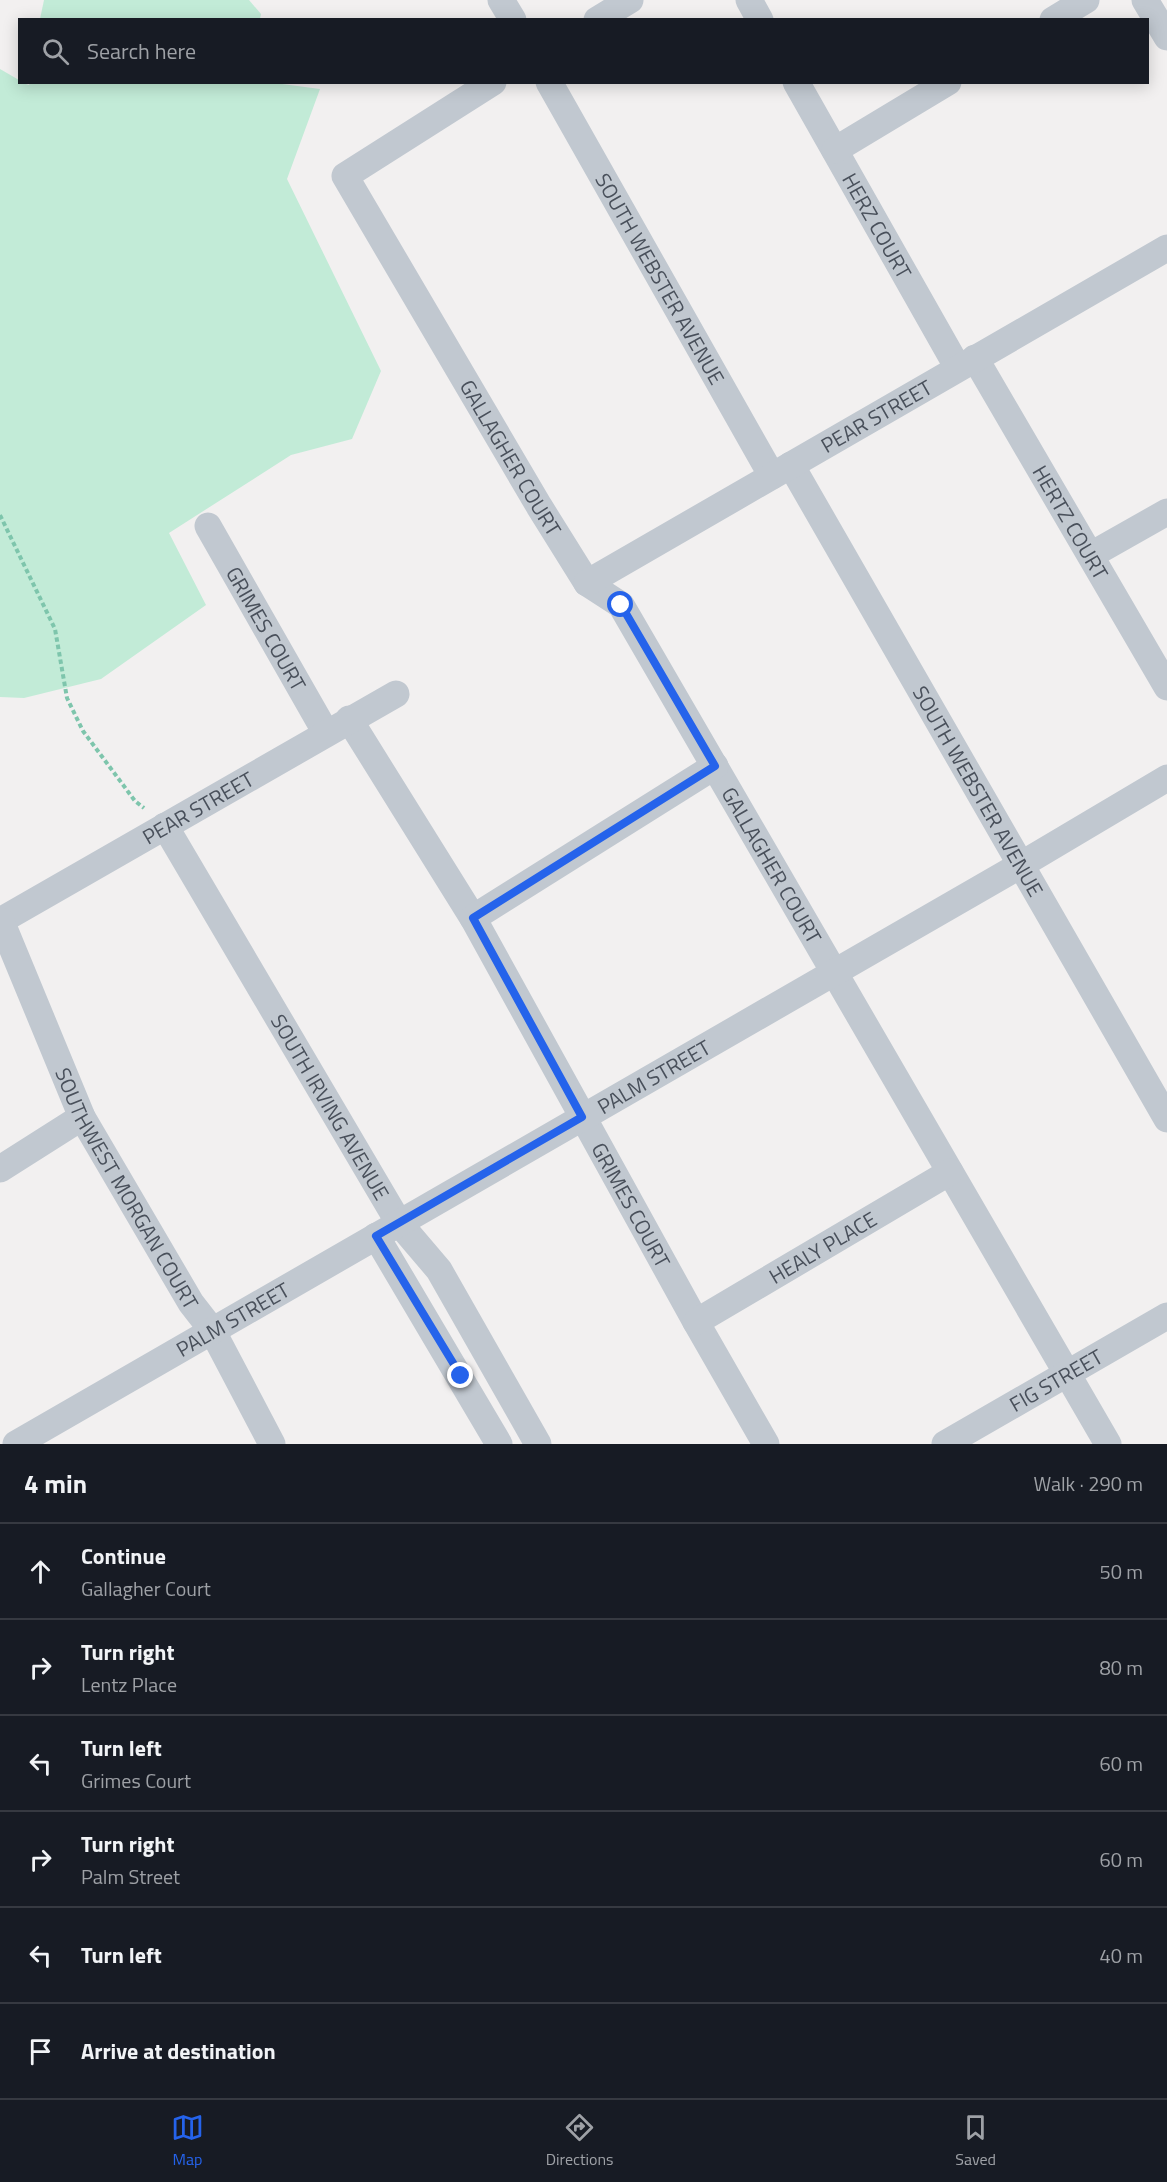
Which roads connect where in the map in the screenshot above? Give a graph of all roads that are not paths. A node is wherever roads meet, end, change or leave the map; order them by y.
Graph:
1 (501, 0) edge
2 (630, 0) edge
3 (749, 0) edge
4 (1086, 0) edge
5 (1146, 0) edge
6 (512, 18) edge
7 (600, 18) edge
8 (759, 18) edge
9 (1056, 18) edge
10 (1167, 37) edge
11 (490, 84) edge
12 (550, 84) edge
13 (797, 84) edge
14 (945, 84) edge
15 (835, 150) junction
16 (1167, 248) edge
17 (967, 363) junction
18 (782, 470) junction
19 (1167, 512) edge
20 (208, 526) dead end
21 (1091, 555) junction
22 (587, 583) junction
23 (1167, 687) edge
24 (396, 694) dead end
25 (350, 719) junction
26 (326, 733) junction
27 (715, 766) junction
28 (1167, 778) edge
29 (165, 826) junction
30 (1019, 866) junction
31 (473, 918) junction
32 (0, 921) edge
33 (835, 971) junction
34 (82, 1117) junction
35 (582, 1117) junction
36 (1167, 1119) edge
37 (0, 1169) edge
38 (950, 1172) junction
39 (388, 1230) junction
40 (1167, 1316) edge
41 (696, 1322) junction
42 (212, 1330) junction
43 (1067, 1374) junction
44 (513, 1400) junction
45 (485, 1417) junction
46 (16, 1444) edge
47 (272, 1444) edge
48 (499, 1444) edge
49 (538, 1444) edge
50 (766, 1444) edge
51 (945, 1444) edge
52 (1108, 1444) edge

1 - 6 street
2 - 7 street
3 - 8 street
4 - 9 street
5 - 10 street
11 - 22 street, GALLAGHER COURT
12 - 18 street, SOUTH WEBSTER AVENUE
13 - 15 street, HERZ COURT
14 - 15 street
15 - 17 street, HERZ COURT
16 - 17 street, PEAR STREET
17 - 18 street, PEAR STREET
17 - 21 street, HERTZ COURT
18 - 22 street, PEAR STREET
18 - 30 street, SOUTH WEBSTER AVENUE
19 - 21 street
20 - 26 street, GRIMES COURT
21 - 23 street, HERTZ COURT
22 - 27 street, GALLAGHER COURT
24 - 25 street, PEAR STREET
25 - 26 street, PEAR STREET
25 - 31 street, GRIMES COURT
26 - 29 street, PEAR STREET
27 - 31 street
27 - 33 street, GALLAGHER COURT
28 - 30 street, PALM STREET
29 - 32 street, PEAR STREET
29 - 39 street, SOUTH IRVING AVENUE
30 - 33 street, PALM STREET
30 - 36 street, SOUTH WEBSTER AVENUE
31 - 35 street, GRIMES COURT
32 - 34 street, SOUTHWEST MORGAN COURT
33 - 35 street, PALM STREET
33 - 38 street, GALLAGHER COURT
34 - 37 street
34 - 42 street, SOUTHWEST MORGAN COURT
35 - 39 street, PALM STREET
35 - 41 street, GRIMES COURT
38 - 41 street, HEALY PLACE
38 - 43 street, GALLAGHER COURT
39 - 42 street, PALM STREET
39 - 44 street, SOUTH IRVING AVENUE
39 - 45 street
40 - 43 street, FIG STREET
41 - 50 street, GRIMES COURT
42 - 46 street, PALM STREET
42 - 47 street, SOUTHWEST MORGAN COURT
43 - 51 street, FIG STREET
43 - 52 street, GALLAGHER COURT
44 - 45 street
44 - 49 street, SOUTH IRVING AVENUE
45 - 48 street

